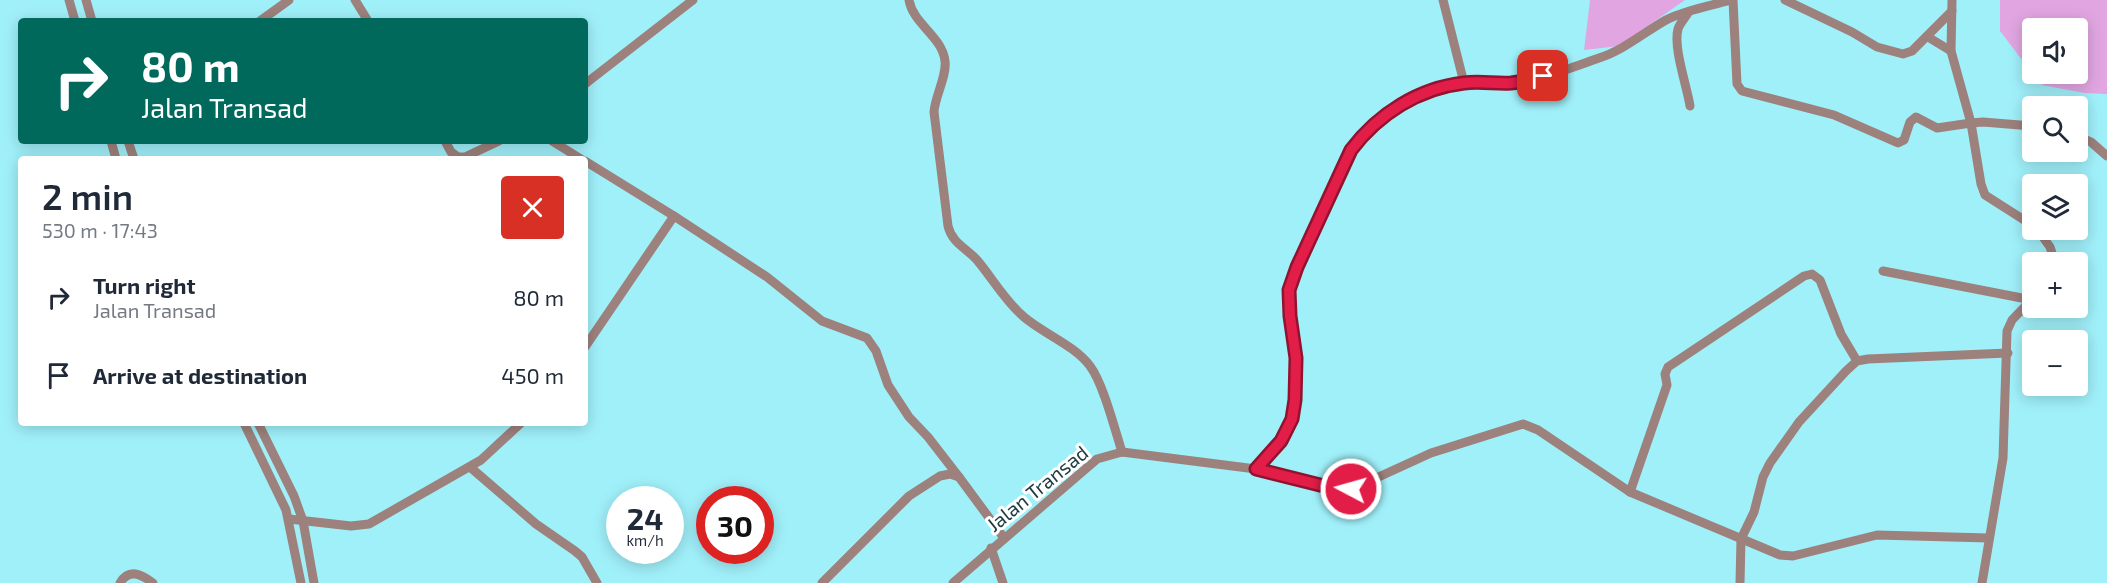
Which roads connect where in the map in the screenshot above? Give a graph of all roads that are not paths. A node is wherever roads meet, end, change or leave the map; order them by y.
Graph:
1 (69, 0) edge
2 (86, 0) edge
3 (289, 0) edge
4 (355, 0) edge
5 (693, 0) edge
6 (909, 0) edge
7 (1443, 0) edge
8 (1732, 0) edge
9 (1785, 0) edge
10 (1952, 0) edge
11 (1952, 11) junction
12 (1688, 13) junction
13 (74, 18) edge
14 (91, 18) edge
15 (264, 18) edge
16 (366, 18) edge
17 (1928, 37) junction
18 (1951, 51) junction
19 (588, 82) edge
20 (1464, 83) junction
21 (1690, 106) dead end
22 (1971, 123) junction
23 (2022, 125) edge
24 (2088, 141) edge
25 (447, 144) edge
26 (492, 144) edge
27 (557, 144) edge
28 (457, 156) edge
29 (467, 156) edge
30 (576, 156) edge
31 (2107, 156) edge
32 (588, 163) edge
33 (674, 216) junction
34 (2022, 219) edge
35 (1883, 271) dead end
36 (2022, 297) edge
37 (2022, 309) edge
38 (588, 343) edge
39 (2008, 353) junction
40 (1857, 361) junction
41 (246, 426) edge
42 (259, 426) edge
43 (518, 426) edge
44 (1122, 452) junction
45 (470, 467) junction
46 (1256, 469) junction
47 (959, 477) junction
48 (1630, 492) junction
49 (289, 519) junction
50 (303, 521) junction
51 (1004, 538) junction
52 (1988, 538) junction
53 (1742, 539) junction
54 (991, 549) junction
55 (120, 583) edge
56 (153, 583) edge
57 (301, 583) edge
58 (314, 583) edge
59 (597, 583) edge
60 (822, 583) edge
61 (953, 583) edge
62 (1003, 583) edge
63 (1740, 583) edge
64 (1982, 583) edge

1 - 13 street
2 - 14 street
3 - 15 street
4 - 16 street
5 - 19 street
6 - 44 street
7 - 20 street
8 - 12 street
8 - 22 street
9 - 17 street
10 - 11 street
11 - 17 street
11 - 18 street
12 - 20 street
12 - 21 street
17 - 18 street
18 - 22 street
20 - 46 street
22 - 23 street
22 - 34 street
24 - 31 street
25 - 28 street
26 - 29 street
27 - 30 street
32 - 33 street
33 - 38 street
33 - 47 street
35 - 36 street
37 - 39 street
39 - 40 street
39 - 52 street
40 - 48 street
40 - 53 street
41 - 49 street
42 - 50 street
43 - 45 street
44 - 46 street, Jalan Transad
44 - 51 street, Jalan Transad
45 - 50 street
45 - 59 street
46 - 48 street, Jalan Transad
47 - 51 street
47 - 60 street
48 - 53 street
49 - 50 street
49 - 57 street
50 - 58 street
51 - 54 street, Jalan Transad
52 - 53 street
52 - 64 street
53 - 63 street
54 - 61 street, Jalan Transad
54 - 62 street
55 - 56 street

